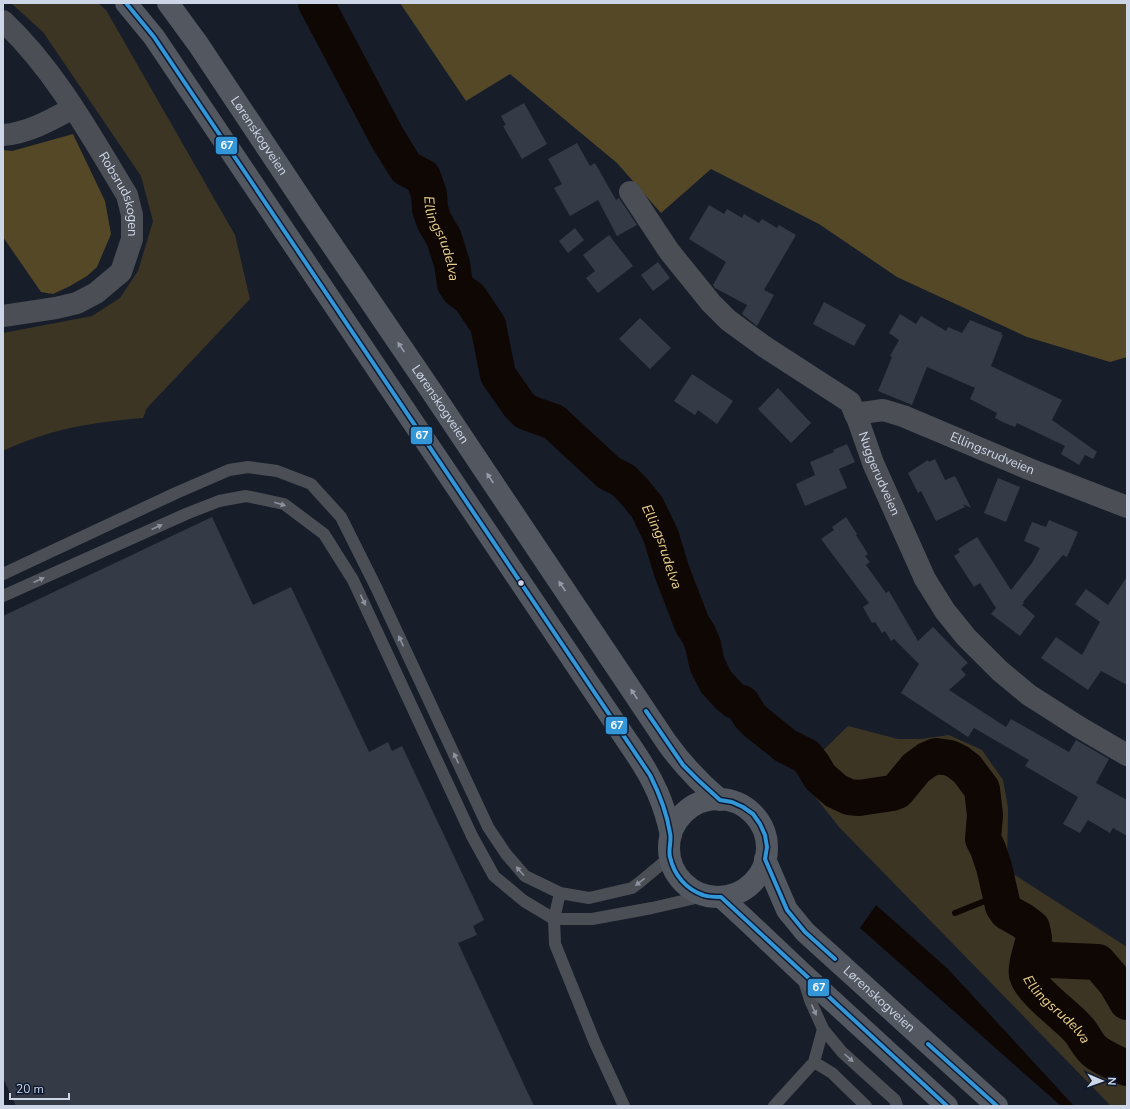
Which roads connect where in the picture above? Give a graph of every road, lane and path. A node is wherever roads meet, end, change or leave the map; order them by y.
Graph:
1 (126, 3) edge
2 (168, 3) edge
3 (3, 21) edge
4 (74, 108) junction
5 (3, 135) edge
6 (630, 192) dead end
7 (3, 316) edge
8 (856, 414) junction
9 (1127, 507) edge
10 (3, 574) edge
11 (3, 596) edge
12 (1127, 755) edge
13 (720, 800) junction
14 (671, 835) junction
15 (670, 856) junction
16 (765, 859) junction
17 (560, 893) junction
18 (713, 896) junction
19 (554, 919) junction
20 (802, 973) junction
21 (823, 1029) junction
22 (814, 1062) junction
23 (624, 1106) edge
24 (774, 1106) edge
25 (866, 1106) edge
26 (898, 1106) edge
27 (947, 1106) edge
28 (997, 1106) edge

1 - 14 highway
13 -> 2 highway, Lørenskogveien
3 - 4 street, Robsrudskogen
4 - 5 street
4 - 7 street, Robsrudskogen
6 - 8 street, Nuggerudveien
8 - 9 street, Ellingsrudveien
8 - 12 street, Nuggerudveien
17 -> 10 lane
11 -> 19 lane
13 - 14 highway
13 - 16 highway
14 - 15 highway
15 -> 17 lane
15 - 18 highway
16 - 18 highway
16 - 28 highway, Lørenskogveien
17 - 19 lane
18 - 19 lane
18 - 20 highway
19 - 23 lane
20 -> 21 lane
20 - 27 highway
21 - 22 lane
21 -> 26 lane
22 - 24 lane
22 - 25 lane

